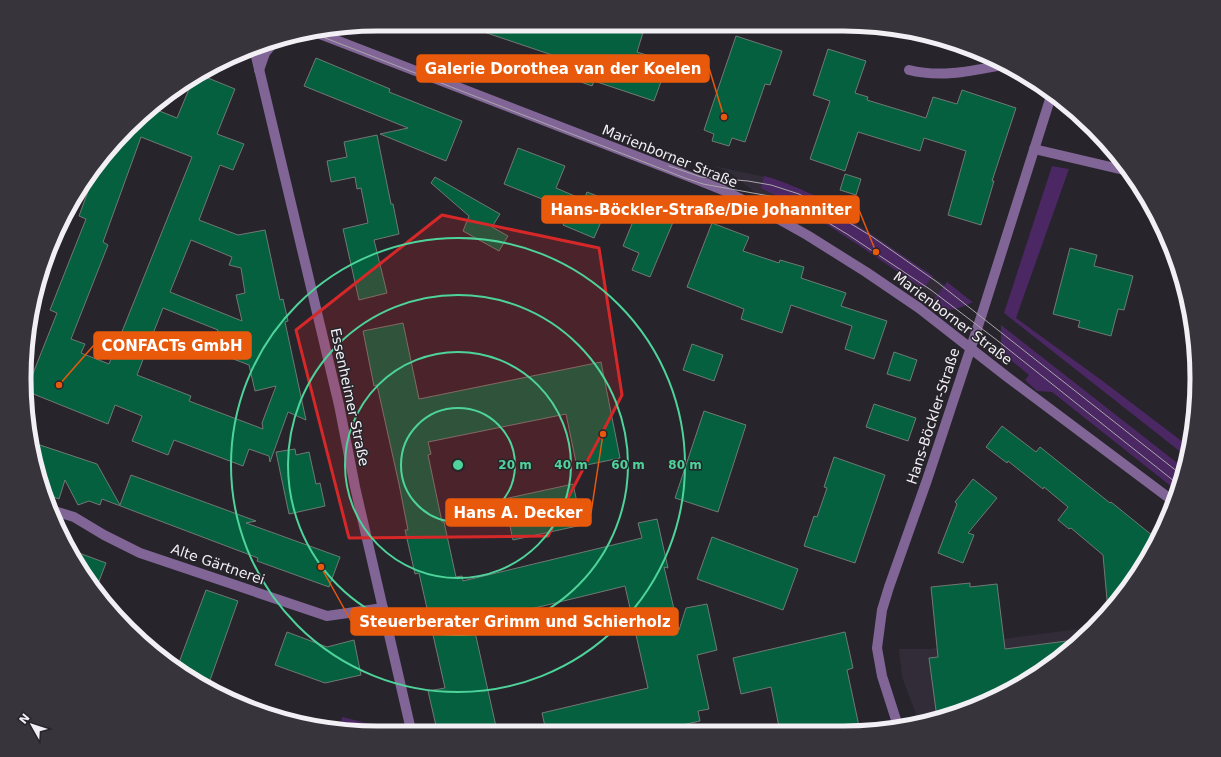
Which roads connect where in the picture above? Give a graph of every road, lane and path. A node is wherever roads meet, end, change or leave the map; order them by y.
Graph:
1 (324, 36) edge
2 (269, 49) edge
3 (255, 53) edge
4 (995, 66) edge
5 (259, 70) junction
6 (909, 70) dead end
7 (1050, 100) edge
8 (1034, 148) junction
9 (1119, 169) edge
10 (970, 349) junction
11 (1169, 498) edge
12 (57, 512) edge
13 (383, 608) junction
14 (897, 721) edge
15 (410, 726) edge

1 - 10 street, Marienborner Straße
2 - 5 street
3 - 5 street, Essenheimer Straße
4 - 6 street
5 - 13 street, Essenheimer Straße
7 - 8 street, Hans-Böckler-Straße
8 - 9 street
8 - 10 street, Hans-Böckler-Straße
10 - 11 street, Marienborner Straße
10 - 14 street, Hans-Böckler-Straße
12 - 13 street, Alte Gärtnerei
13 - 15 street, Essenheimer Straße

